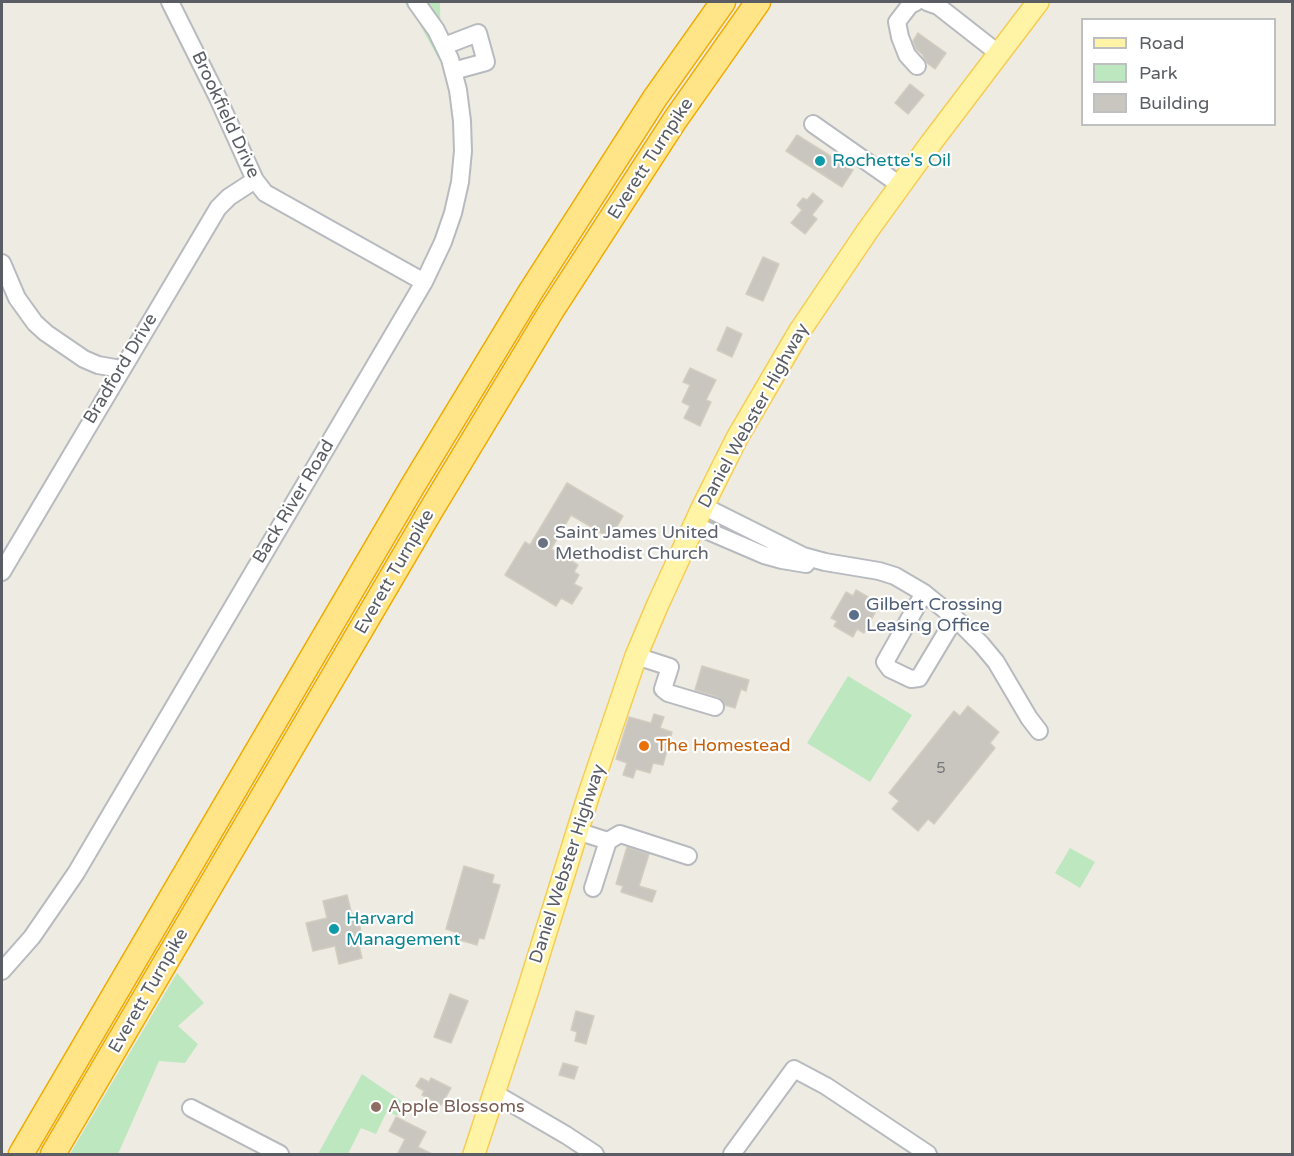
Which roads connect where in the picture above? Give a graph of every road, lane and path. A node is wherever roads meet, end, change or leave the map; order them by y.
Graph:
1 (170, 2) edge
2 (416, 2) edge
3 (723, 2) edge
4 (758, 2) edge
5 (916, 2) edge
6 (927, 2) edge
7 (1038, 2) edge
8 (444, 46) junction
9 (998, 53) junction
10 (917, 66) dead end
11 (453, 71) junction
12 (813, 124) dead end
13 (255, 180) junction
14 (900, 185) junction
15 (2, 263) edge
16 (424, 282) junction
17 (121, 369) junction
18 (698, 515) junction
19 (2, 572) edge
20 (924, 593) junction
21 (955, 618) junction
22 (636, 656) junction
23 (715, 707) dead end
24 (1039, 731) dead end
25 (578, 831) junction
26 (608, 841) junction
27 (688, 856) dead end
28 (593, 888) dead end
29 (4, 962) edge
30 (494, 1093) junction
31 (191, 1108) dead end
32 (21, 1155) edge
33 (53, 1155) edge
34 (280, 1155) edge
35 (474, 1155) edge
36 (595, 1155) edge
37 (732, 1155) edge
38 (928, 1155) edge

1 - 13 street, Brookfield Drive
2 - 8 street, Back River Road
3 - 32 highway, Everett Turnpike
4 - 33 highway, Everett Turnpike
5 - 10 street
6 - 9 street
7 - 9 main road, Daniel Webster Highway
8 - 11 street, Back River Road
8 - 11 street
9 - 14 main road, Daniel Webster Highway
11 - 16 street, Back River Road
12 - 14 street
13 - 16 street, Brookfield Drive
13 - 17 street, Bradford Drive
14 - 18 main road, Daniel Webster Highway
15 - 17 street
16 - 29 street, Back River Road
17 - 19 street, Bradford Drive
18 - 20 street
18 - 22 main road, Daniel Webster Highway
20 - 21 street
20 - 21 street
21 - 24 street
22 - 23 street
22 - 25 main road, Daniel Webster Highway
25 - 26 street
25 - 30 main road, Daniel Webster Highway
26 - 27 street
26 - 28 street
30 - 35 main road, Daniel Webster Highway
30 - 36 street
31 - 34 street
37 - 38 street

